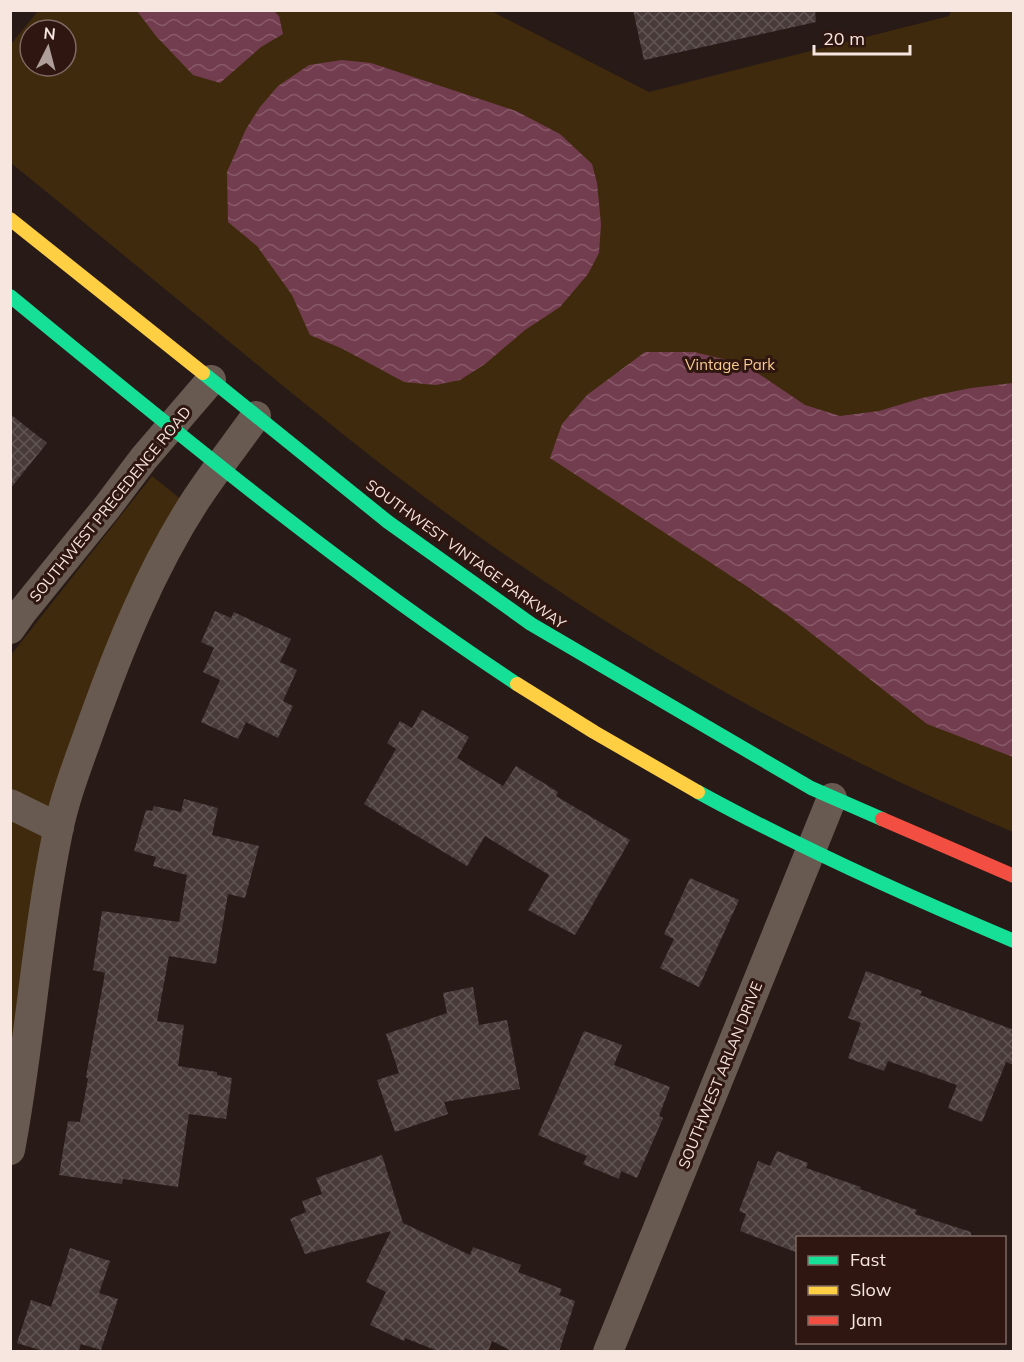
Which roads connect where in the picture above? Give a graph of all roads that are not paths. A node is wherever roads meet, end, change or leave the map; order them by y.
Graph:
1 (10, 219) edge
2 (10, 296) edge
3 (211, 380) junction
4 (256, 416) junction
5 (170, 429) junction
6 (219, 467) junction
7 (10, 629) edge
8 (832, 798) junction
9 (10, 804) edge
10 (59, 828) junction
11 (811, 851) junction
12 (1014, 876) edge
13 (1014, 941) edge
14 (10, 1150) edge
15 (608, 1352) edge

1 - 3 street, SOUTHWEST VINTAGE PARKWAY
2 - 5 street
3 - 4 street, SOUTHWEST VINTAGE PARKWAY
3 - 5 street, SOUTHWEST PRECEDENCE ROAD
4 - 6 street
4 - 8 street, SOUTHWEST VINTAGE PARKWAY
5 - 6 street
5 - 7 street, SOUTHWEST PRECEDENCE ROAD
6 - 10 street
6 - 11 street
8 - 11 street, SOUTHWEST ARLAN DRIVE
8 - 12 street, SOUTHWEST VINTAGE PARKWAY
9 - 10 street
10 - 14 street
11 - 13 street
11 - 15 street, SOUTHWEST ARLAN DRIVE

